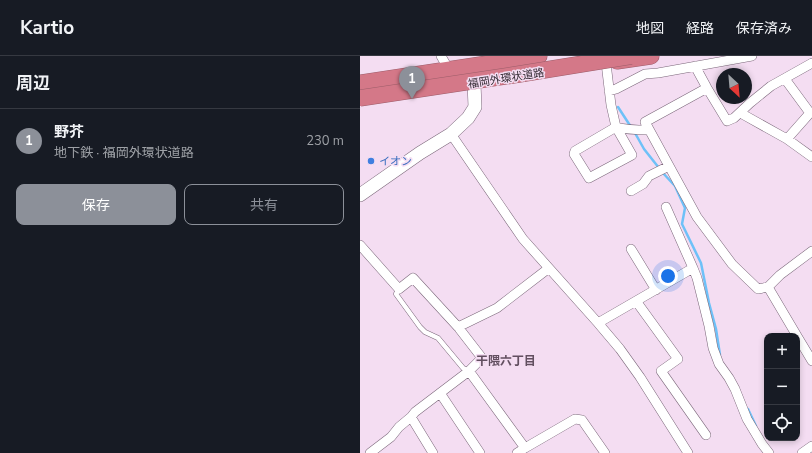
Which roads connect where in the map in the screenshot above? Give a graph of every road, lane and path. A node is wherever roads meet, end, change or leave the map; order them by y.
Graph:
1 (518, 56) edge
2 (539, 56) edge
3 (631, 56) edge
4 (652, 56) edge
5 (752, 56) edge
6 (606, 60) edge
7 (444, 62) edge
8 (812, 63) edge
9 (695, 66) junction
10 (785, 79) junction
11 (360, 82) edge
12 (474, 83) junction
13 (707, 88) junction
14 (609, 90) junction
15 (360, 98) edge
16 (360, 102) edge
17 (741, 112) junction
18 (619, 128) junction
19 (649, 130) junction
20 (451, 134) junction
21 (787, 139) junction
22 (812, 157) edge
23 (669, 166) junction
24 (631, 191) dead end
25 (360, 195) edge
26 (666, 207) dead end
27 (360, 245) edge
28 (631, 249) dead end
29 (812, 251) edge
30 (549, 268) junction
31 (693, 268) junction
32 (768, 287) junction
33 (398, 289) junction
34 (656, 290) junction
35 (636, 301) junction
36 (598, 323) junction
37 (458, 327) junction
38 (795, 333) edge
39 (800, 341) edge
40 (812, 361) edge
41 (469, 371) junction
42 (440, 392) junction
43 (411, 417) junction
44 (706, 436) dead end
45 (812, 446) edge
46 (521, 450) edge
47 (370, 453) edge
48 (433, 453) edge
49 (480, 453) edge
50 (605, 453) edge
51 (688, 453) edge
52 (769, 453) edge
53 (802, 453) edge

1 - 7 highway, 福岡外環状道路
2 - 11 highway
3 - 15 highway, bridge
4 - 6 highway, 福岡外環状道路
5 - 9 street
6 - 12 highway, 福岡外環状道路
6 - 14 street
7 - 11 highway, 福岡外環状道路
8 - 10 street
9 - 13 street
9 - 14 street
10 - 17 street
10 - 21 street
12 - 16 highway, 福岡外環状道路
12 - 20 street
13 - 17 street
13 - 19 street
14 - 18 street
17 - 21 street
18 - 18 street
18 - 19 street
19 - 23 street
20 - 25 street
20 - 30 street
21 - 22 street
23 - 24 street
23 - 32 street
26 - 31 street
27 - 33 street
28 - 34 street
29 - 32 street
30 - 36 street
30 - 37 street
31 - 34 street
31 - 52 street
32 - 38 street
33 - 37 street
33 - 41 lane
34 - 35 street
35 - 36 street
35 - 44 street
36 - 51 street
37 - 41 street
39 - 40 street
41 - 42 street
41 - 46 street
42 - 43 street
42 - 49 street
43 - 47 street
43 - 48 street
45 - 53 street
46 - 50 street

